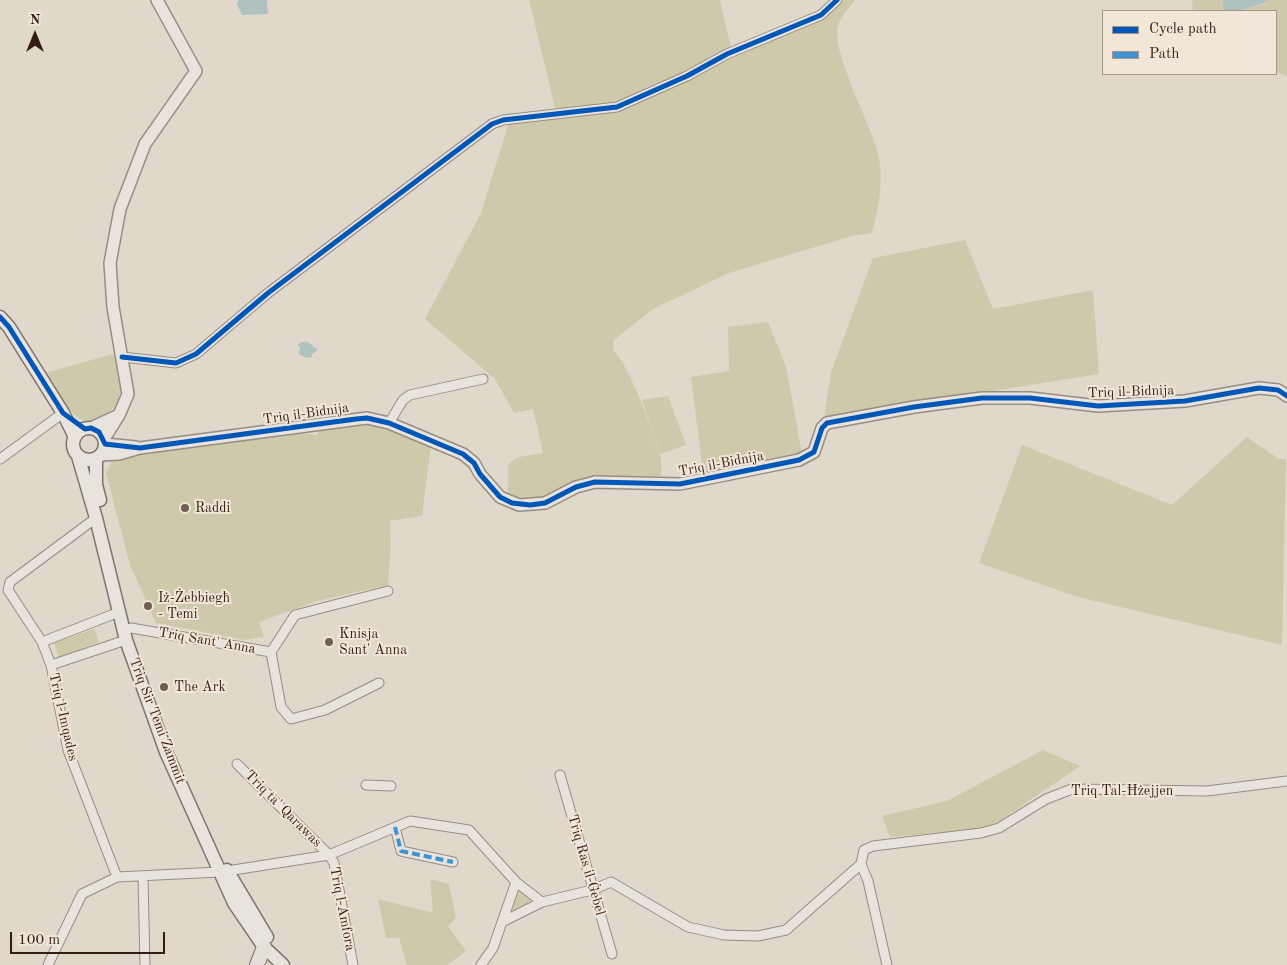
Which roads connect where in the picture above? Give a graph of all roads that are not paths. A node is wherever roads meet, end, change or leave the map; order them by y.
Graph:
1 (157, 0) edge
2 (837, 0) edge
3 (0, 317) edge
4 (122, 357) junction
5 (483, 379) dead end
6 (1287, 396) edge
7 (63, 414) junction
8 (119, 415) junction
9 (389, 423) junction
10 (83, 431) junction
11 (101, 449) junction
12 (78, 456) junction
13 (0, 459) edge
14 (96, 518) junction
15 (388, 591) dead end
16 (119, 612) junction
17 (127, 633) junction
18 (42, 642) junction
19 (271, 652) junction
20 (51, 666) junction
21 (379, 683) dead end
22 (237, 764) dead end
23 (560, 775) dead end
24 (1287, 781) edge
25 (366, 785) dead end
26 (391, 786) dead end
27 (394, 827) junction
28 (328, 855) junction
29 (453, 862) dead end
30 (861, 864) junction
31 (223, 871) junction
32 (117, 877) junction
33 (143, 877) junction
34 (516, 882) junction
35 (592, 890) junction
36 (542, 902) junction
37 (504, 921) junction
38 (264, 947) junction
39 (612, 954) dead end
40 (48, 965) edge
41 (145, 965) edge
42 (257, 965) edge
43 (283, 965) edge
44 (293, 965) edge
45 (353, 965) edge
46 (481, 965) edge
47 (887, 965) edge

1 - 4 street
2 - 4 street
3 - 7 main road
4 - 8 street
5 - 9 street
6 - 9 street, Triq il-Bidnija
7 - 10 main road
7 - 13 street
8 - 10 street
8 - 11 street
9 - 11 street, Triq il-Bidnija
10 - 11 main road
10 - 12 main road
11 - 12 main road
11 - 17 main road, Triq Sir Temi Zammit
12 - 14 main road, Triq Sir Temi Zammit
14 - 16 main road, Triq Sir Temi Zammit
14 - 18 street, Triq l-Imqades
15 - 19 street, Triq Sant' Anna
16 - 17 main road, Triq Sir Temi Zammit
16 - 18 street
17 - 19 street, Triq Sant' Anna
17 - 20 street, Triq Sant' Anna
17 - 31 main road, Triq Sir Temi Zammit
18 - 20 street, Triq l-Imqades
19 - 21 street
20 - 32 street, Triq l-Imqades
22 - 28 street, Triq ta' Qarawas
23 - 35 street, Triq Ras il-Ġebel
24 - 30 street, Triq Tal-Ħżejjen
25 - 26 street
27 - 28 street
27 - 29 street
27 - 34 street
28 - 31 street
28 - 45 street, Triq l-Amfora
30 - 35 street
30 - 47 street
31 - 33 street
31 - 38 main road, Triq Sir Temi Zammit
31 - 44 main road, Triq Sir Temi Zammit
32 - 33 street
32 - 40 street
33 - 41 street
34 - 36 street
34 - 37 street
35 - 36 street
35 - 39 street, Triq Ras il-Ġebel
36 - 37 street
37 - 46 street
38 - 42 main road
38 - 43 main road, Triq Sir Temi Zammit

